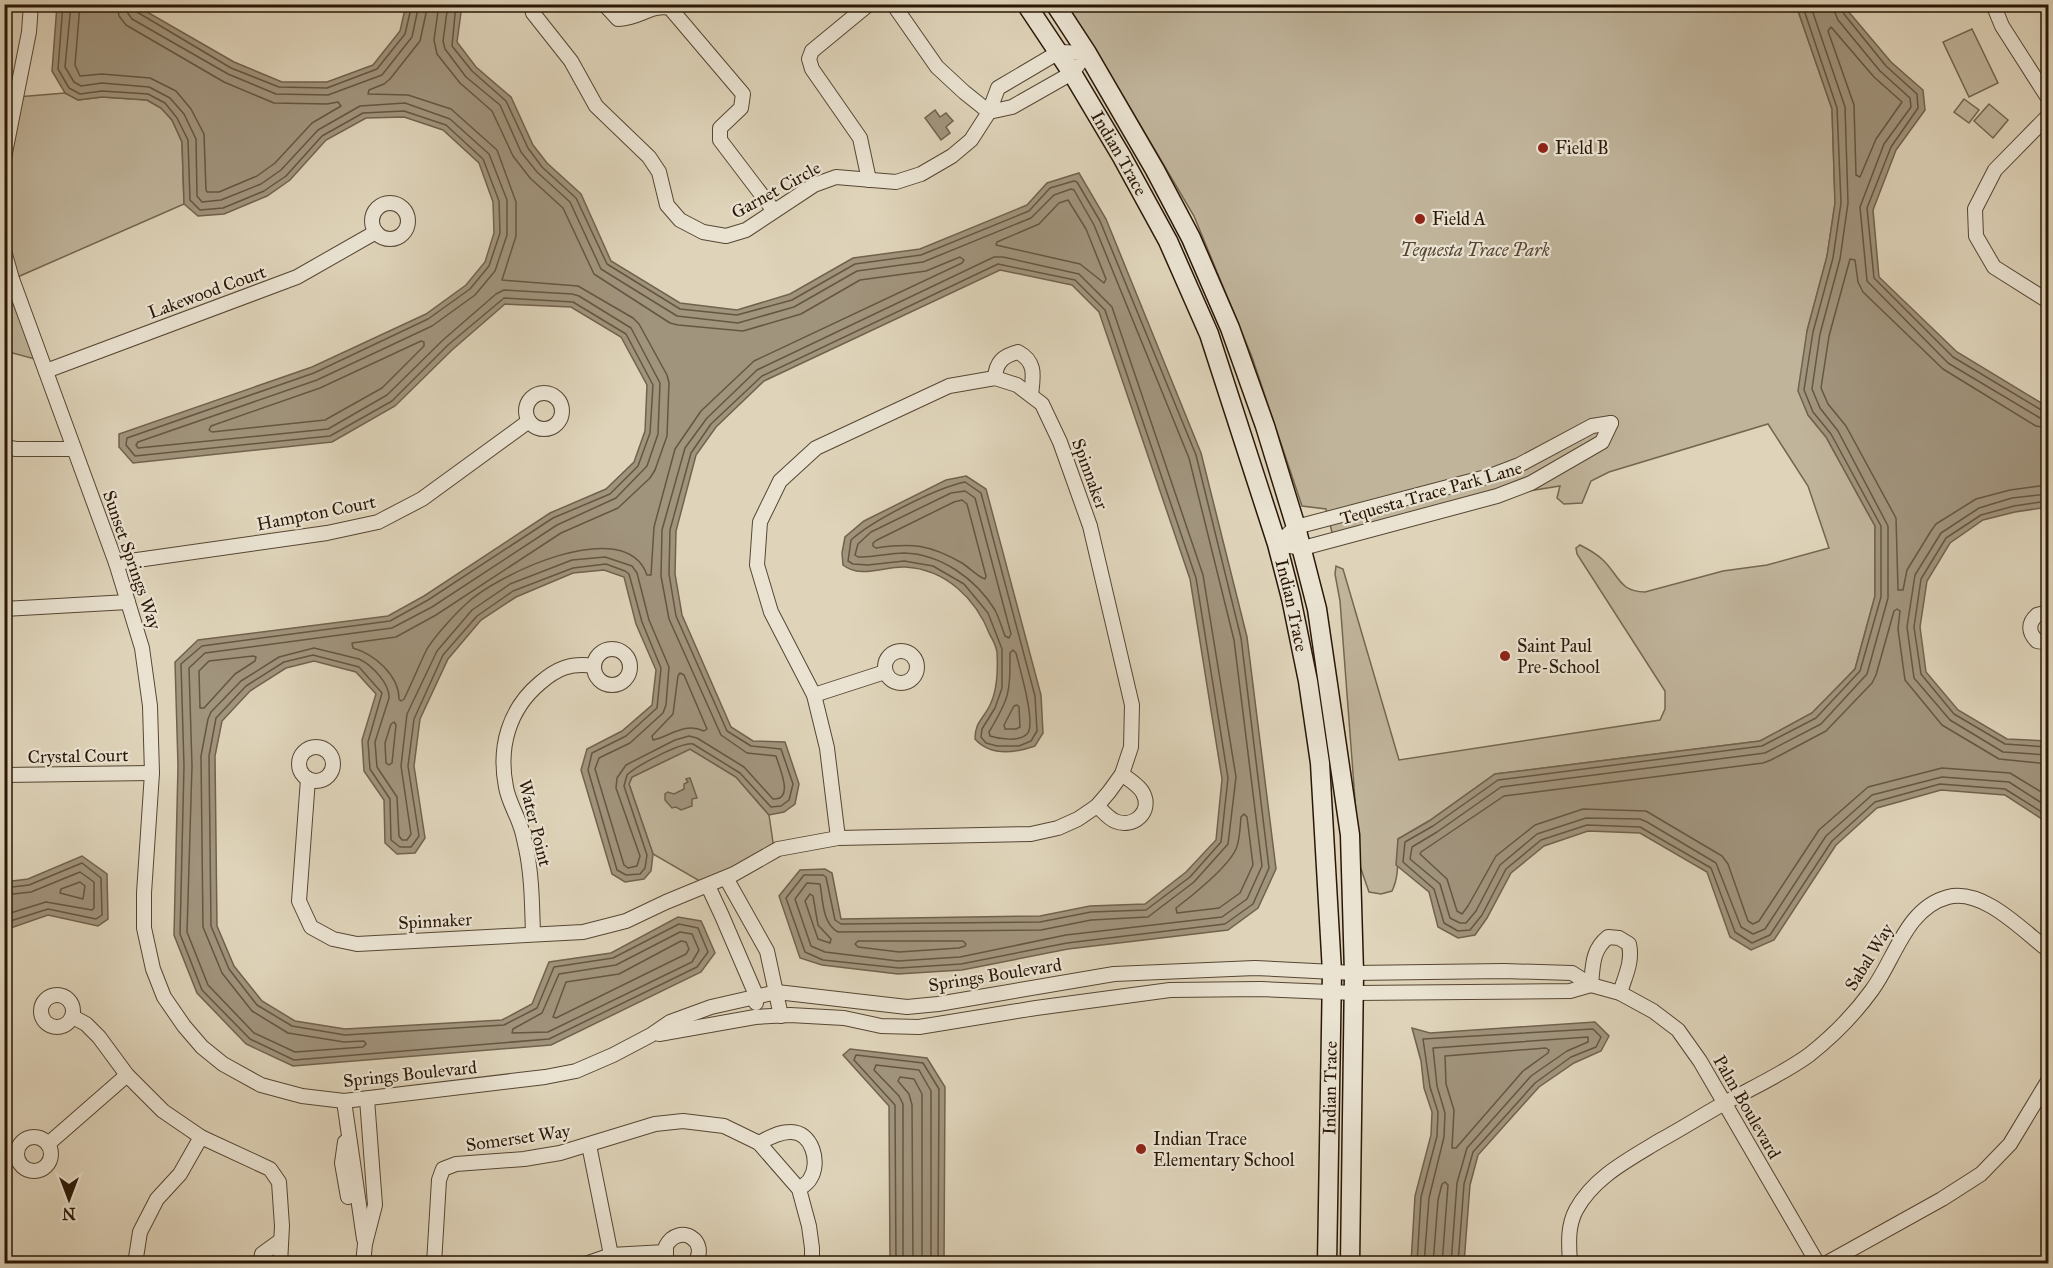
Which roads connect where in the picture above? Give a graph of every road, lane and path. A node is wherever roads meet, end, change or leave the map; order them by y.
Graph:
1 (31, 4) edge
2 (531, 4) edge
3 (604, 4) edge
4 (869, 4) edge
5 (893, 4) edge
6 (1026, 4) edge
7 (1055, 4) edge
8 (1993, 4) edge
9 (1059, 52) junction
10 (1087, 53) junction
11 (1072, 73) junction
12 (1017, 77) junction
13 (1029, 97) junction
14 (2049, 98) edge
15 (989, 111) junction
16 (2049, 116) edge
17 (5, 158) edge
18 (869, 180) junction
19 (774, 211) junction
20 (376, 232) dead end
21 (4, 251) edge
22 (2049, 301) edge
23 (46, 371) junction
24 (995, 378) junction
25 (1031, 395) junction
26 (529, 421) dead end
27 (4, 447) edge
28 (74, 449) junction
29 (1296, 527) junction
30 (1277, 544) junction
31 (1303, 548) junction
32 (116, 563) junction
33 (128, 602) junction
34 (4, 609) edge
35 (2049, 612) edge
36 (2049, 643) edge
37 (594, 666) dead end
38 (885, 672) dead end
39 (814, 695) junction
40 (152, 773) junction
41 (1122, 774) junction
42 (4, 775) edge
43 (308, 778) dead end
44 (1097, 806) junction
45 (838, 838) junction
46 (730, 876) junction
47 (708, 886) junction
48 (144, 893) joint
49 (533, 934) junction
50 (2049, 950) edge
51 (1504, 971) junction
52 (1332, 972) junction
53 (1354, 973) junction
54 (1591, 985) junction
55 (1504, 991) junction
56 (777, 992) junction
57 (1332, 993) junction
58 (1354, 993) junction
59 (1620, 993) junction
60 (756, 995) junction
61 (781, 1016) junction
62 (73, 1017) dead end
63 (755, 1017) junction
64 (651, 1035) junction
65 (127, 1075) junction
66 (2049, 1081) edge
67 (366, 1099) junction
68 (344, 1101) junction
69 (1724, 1103) junction
70 (201, 1137) junction
71 (759, 1143) junction
72 (48, 1144) dead end
73 (589, 1145) junction
74 (800, 1189) junction
75 (280, 1241) junction
76 (365, 1244) junction
77 (668, 1258) edge
78 (611, 1259) edge
79 (135, 1263) edge
80 (260, 1263) edge
81 (280, 1263) edge
82 (363, 1263) edge
83 (434, 1263) edge
84 (585, 1263) edge
85 (694, 1263) edge
86 (812, 1263) edge
87 (1327, 1263) edge
88 (1350, 1263) edge
89 (1570, 1263) edge
90 (1818, 1263) edge
91 (1825, 1263) edge

1 - 17 street
2 - 19 street, Garnet Circle
3 - 19 street
4 - 18 street
5 - 15 street
6 - 9 main road, Indian Trace
7 - 10 main road, Indian Trace
8 - 14 street
9 - 10 street
9 - 11 main road, Indian Trace
9 - 12 street, Garnet Circle
10 - 11 street
10 - 29 main road, Indian Trace
11 - 13 street
11 - 30 main road, Indian Trace
12 - 13 street
12 - 15 street, Garnet Circle
13 - 15 street
15 - 18 street, Garnet Circle
16 - 22 street
18 - 19 street, Garnet Circle
20 - 23 street, Lakewood Court
21 - 23 street, Sunset Springs Way
23 - 28 street, Sunset Springs Way
24 - 25 street, Spinnaker
24 - 25 street
24 - 39 street
25 - 41 street, Spinnaker
26 - 32 street, Hampton Court
27 - 28 street
28 - 32 street, Sunset Springs Way
29 - 30 street, Tequesta Trace Park Lane
29 - 31 main road, Indian Trace
29 - 31 street, Tequesta Trace Park Lane
30 - 31 street, Tequesta Trace Park Lane
30 - 52 main road, Indian Trace
31 - 53 main road, Indian Trace
32 - 33 street, Sunset Springs Way
33 - 34 street
33 - 40 street, Sunset Springs Way
35 - 36 street
37 - 49 street, Water Point
38 - 39 street
39 - 45 street
40 - 42 street, Crystal Court
40 - 48 street, Sunset Springs Way
41 - 44 street, Spinnaker
41 - 44 street
43 - 49 street, Spinnaker
44 - 45 street, Spinnaker
45 - 46 street, Spinnaker
46 - 47 street, Spinnaker
46 - 56 street
47 - 49 street, Spinnaker
47 - 60 street
48 - 68 street, Springs Boulevard
50 - 69 street, Sabal Way
51 - 53 street, Palm Boulevard
51 - 54 street, Palm Boulevard
51 - 55 street
52 - 53 street, Springs Boulevard
52 - 56 street, Springs Boulevard
52 - 57 main road, Indian Trace
53 - 58 main road, Indian Trace
54 - 55 street, Palm Boulevard
54 - 59 street, Palm Boulevard
54 - 59 street
55 - 58 street, Palm Boulevard
56 - 60 street, Springs Boulevard
56 - 61 street
57 - 58 street, Springs Boulevard
57 - 61 street, Springs Boulevard
57 - 87 main road, Indian Trace
58 - 88 main road, Indian Trace
59 - 69 street, Palm Boulevard
60 - 63 street
60 - 64 street, Springs Boulevard
61 - 63 street, Springs Boulevard
62 - 65 street
63 - 64 street, Springs Boulevard
64 - 67 street, Springs Boulevard
65 - 70 street
65 - 72 street
66 - 91 street
67 - 68 street, Springs Boulevard
67 - 76 street
68 - 76 street
69 - 89 street, Sabal Way
69 - 90 street, Palm Boulevard
70 - 75 street
70 - 79 street
71 - 73 street, Somerset Way
71 - 74 street, Somerset Way
71 - 74 street
73 - 78 street
73 - 83 street, Somerset Way
74 - 86 street, Somerset Way
75 - 80 street
75 - 81 street
76 - 82 street
77 - 78 street
77 - 85 street
78 - 84 street

